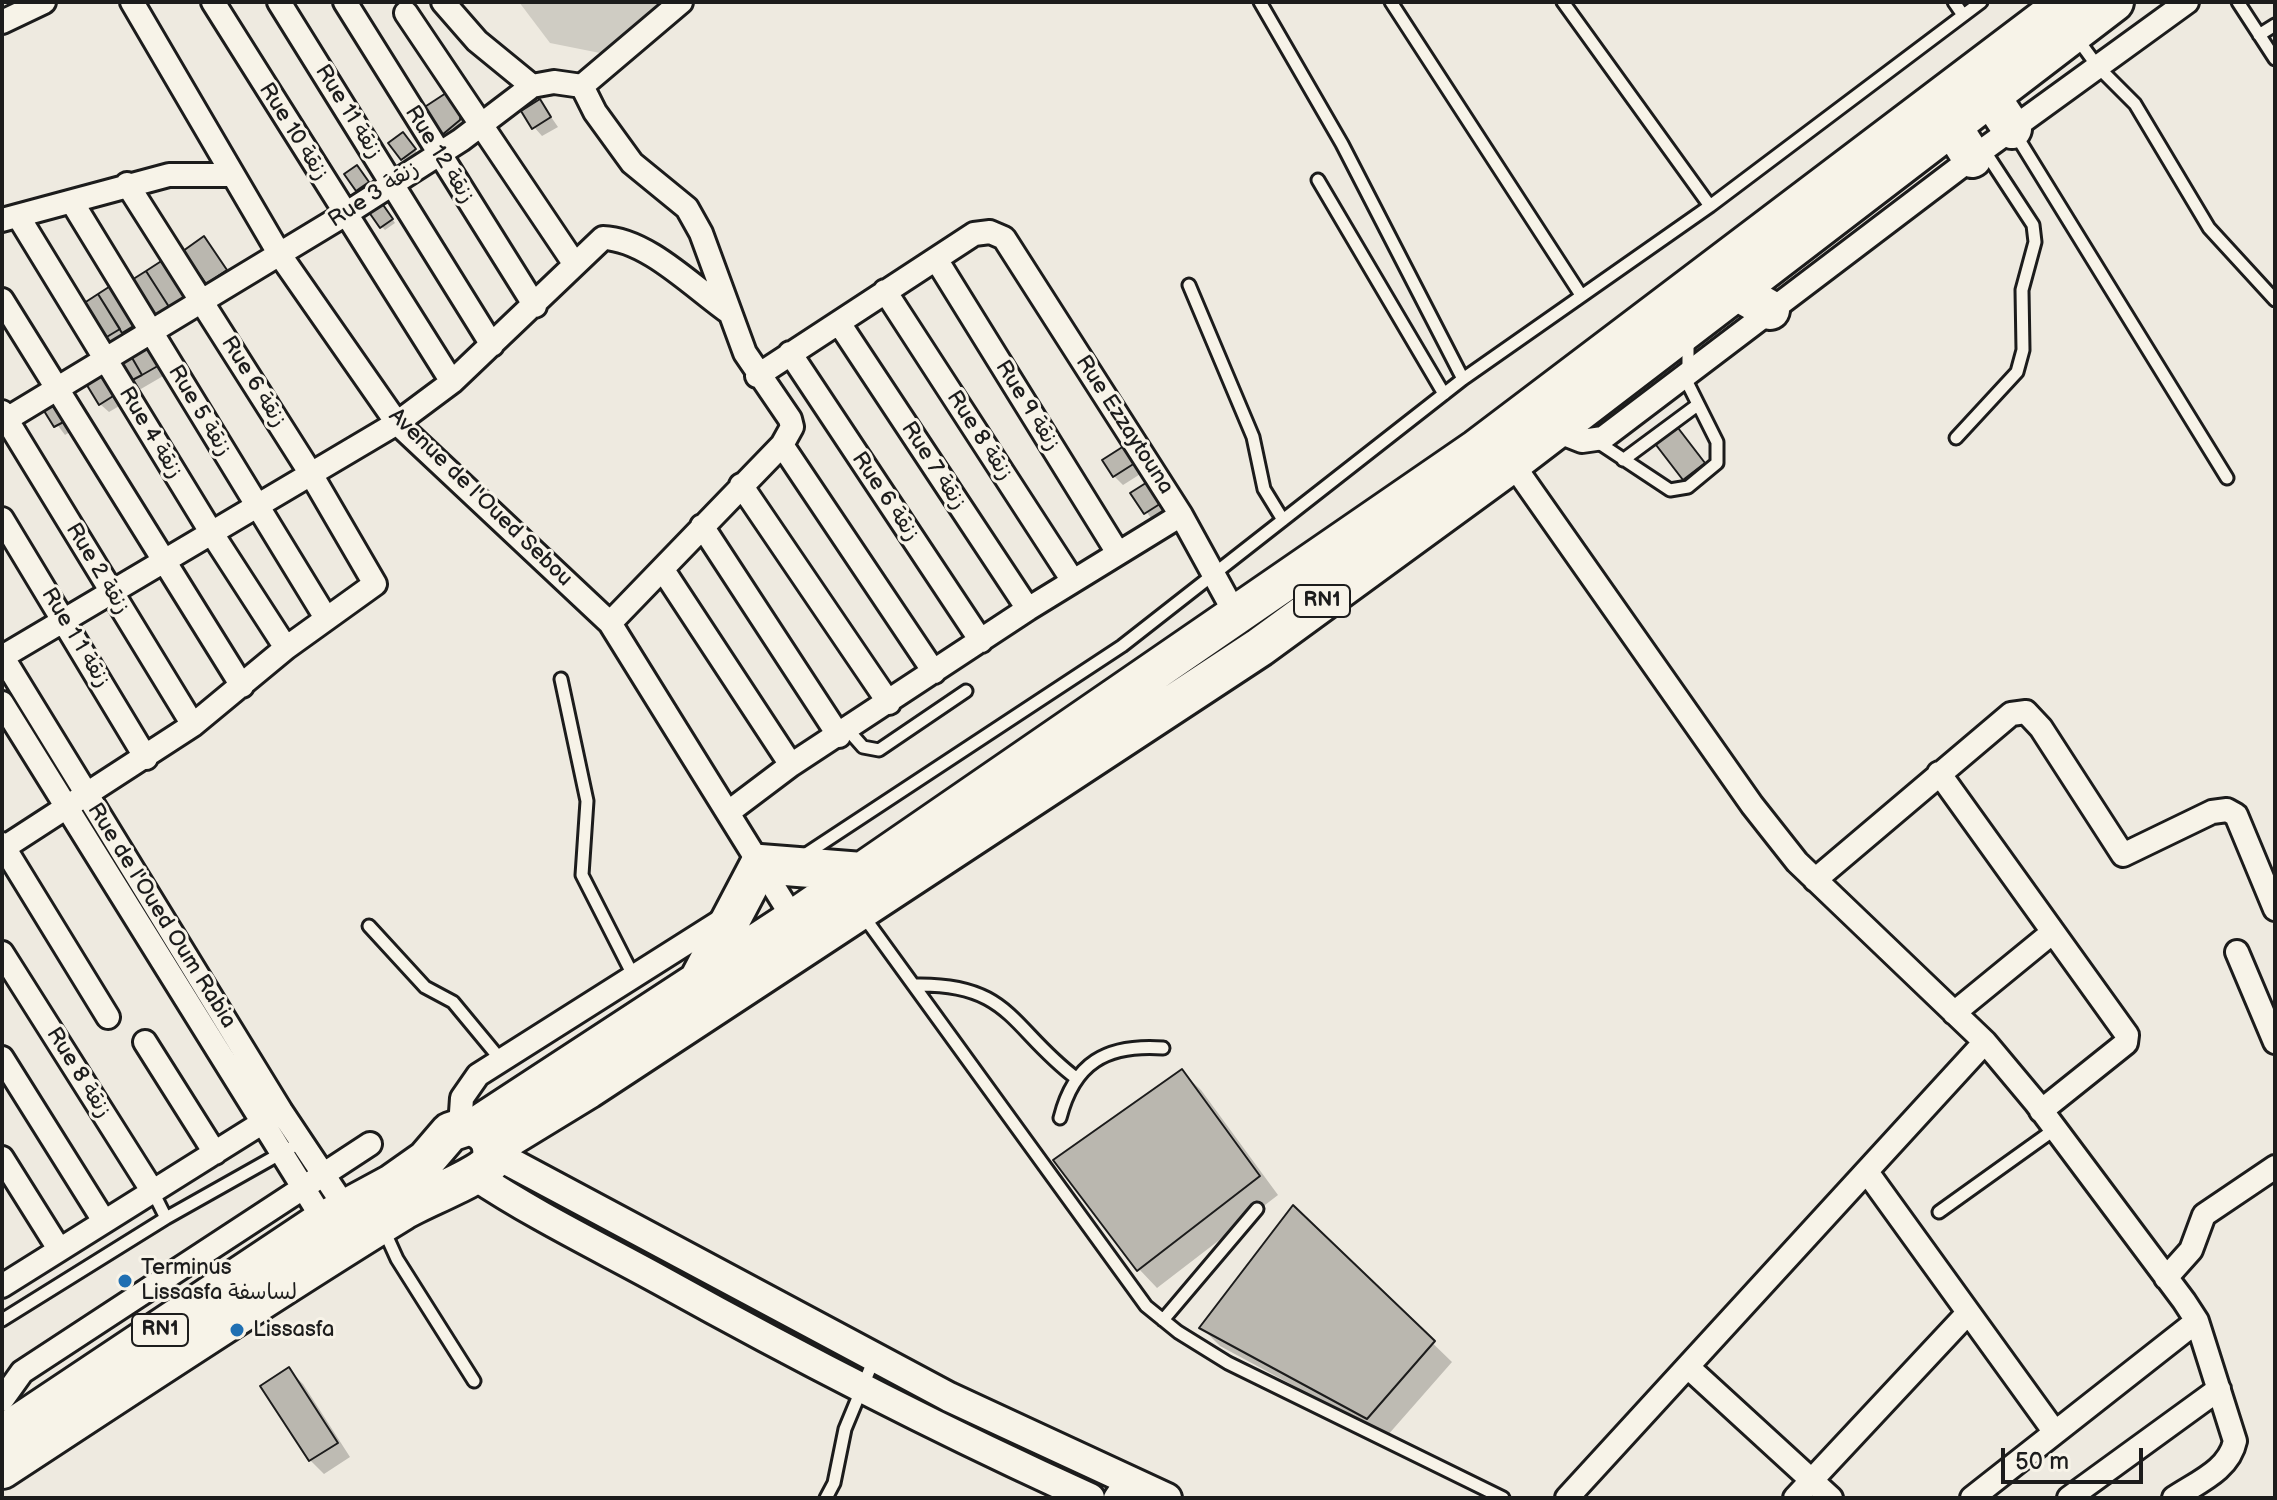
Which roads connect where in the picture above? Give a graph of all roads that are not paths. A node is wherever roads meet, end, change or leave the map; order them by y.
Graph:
1 (44, 2) edge
2 (132, 2) edge
3 (213, 2) edge
4 (279, 2) edge
5 (345, 2) edge
6 (443, 2) edge
7 (681, 2) edge
8 (1260, 2) edge
9 (1391, 2) edge
10 (1563, 2) edge
11 (1954, 2) edge
12 (1981, 2) edge
13 (2114, 2) edge
14 (2187, 2) edge
15 (2238, 2) edge
16 (406, 13) dead end
17 (1963, 15) junction
18 (2070, 17) edge
19 (2, 22) edge
20 (2275, 25) edge
21 (2259, 35) junction
22 (2275, 59) edge
23 (2098, 67) junction
24 (532, 86) junction
25 (582, 86) junction
26 (1990, 96) junction
27 (483, 125) junction
28 (1951, 125) junction
29 (1989, 145) junction
30 (438, 154) junction
31 (231, 175) junction
32 (1318, 180) dead end
33 (392, 182) junction
34 (127, 184) junction
35 (72, 202) junction
36 (1710, 206) junction
37 (344, 215) junction
38 (10, 218) edge
39 (280, 255) junction
40 (936, 259) junction
41 (574, 263) junction
42 (1189, 285) dead end
43 (1735, 290) junction
44 (885, 291) junction
45 (1581, 295) junction
46 (2, 300) edge
47 (2275, 300) edge
48 (201, 301) junction
49 (535, 306) junction
50 (1770, 310) junction
51 (730, 313) junction
52 (839, 323) junction
53 (1688, 327) junction
54 (152, 332) junction
55 (492, 345) junction
56 (790, 353) junction
57 (105, 360) junction
58 (1687, 374) junction
59 (757, 376) junction
60 (1463, 379) junction
61 (452, 382) junction
62 (55, 388) junction
63 (1444, 394) junction
64 (1696, 406) junction
65 (3, 417) edge
66 (397, 423) junction
67 (1554, 430) junction
68 (1956, 438) dead end
69 (1595, 441) junction
70 (782, 445) junction
71 (1623, 460) junction
72 (1512, 463) junction
73 (311, 474) junction
74 (2227, 478) dead end
75 (741, 485) junction
76 (255, 506) junction
77 (1181, 515) junction
78 (2, 519) edge
79 (1283, 520) junction
80 (702, 526) junction
81 (211, 532) junction
82 (1118, 553) junction
83 (163, 562) junction
84 (663, 570) junction
85 (1213, 573) junction
86 (1073, 581) junction
87 (111, 593) junction
88 (1028, 609) junction
89 (1237, 617) junction
90 (326, 618) junction
91 (65, 621) junction
92 (610, 623) junction
93 (981, 641) junction
94 (286, 648) junction
95 (2, 656) edge
96 (934, 672) junction
97 (561, 679) dead end
98 (242, 686) junction
99 (966, 691) dead end
100 (2, 703) edge
101 (889, 703) junction
102 (193, 725) junction
103 (844, 733) junction
104 (146, 758) junction
105 (791, 765) junction
106 (1939, 773) junction
107 (87, 795) junction
108 (67, 808) junction
109 (730, 811) junction
110 (3, 847) edge
111 (775, 864) junction
112 (862, 872) junction
113 (1815, 880) junction
114 (2275, 909) edge
115 (860, 911) junction
116 (731, 916) junction
117 (369, 926) dead end
118 (802, 931) junction
119 (2053, 932) junction
120 (2237, 952) dead end
121 (2, 953) edge
122 (634, 977) junction
123 (698, 983) junction
124 (915, 985) junction
125 (1954, 1013) junction
126 (108, 1017) dead end
127 (145, 1042) dead end
128 (1985, 1042) junction
129 (2275, 1042) edge
130 (1163, 1048) dead end
131 (2, 1058) edge
132 (501, 1060) junction
133 (1076, 1078) junction
134 (271, 1117) junction
135 (1060, 1118) dead end
136 (2048, 1120) junction
137 (370, 1144) dead end
138 (479, 1146) junction
139 (291, 1148) junction
140 (215, 1153) junction
141 (2, 1158) edge
142 (2275, 1167) edge
143 (1867, 1172) junction
144 (322, 1176) junction
145 (303, 1189) junction
146 (153, 1192) junction
147 (1257, 1209) dead end
148 (1939, 1212) dead end
149 (166, 1218) junction
150 (104, 1221) junction
151 (381, 1224) junction
152 (330, 1226) junction
153 (59, 1249) junction
154 (5, 1278) edge
155 (2166, 1278) junction
156 (1967, 1314) junction
157 (2, 1320) edge
158 (1163, 1320) junction
159 (2197, 1321) junction
160 (817, 1329) junction
161 (801, 1358) junction
162 (874, 1359) junction
163 (1688, 1367) junction
164 (474, 1381) dead end
165 (862, 1389) junction
166 (2219, 1389) junction
167 (5, 1390) edge
168 (2054, 1431) junction
169 (2, 1435) edge
170 (2, 1469) edge
171 (1811, 1480) junction
172 (1121, 1489) edge
173 (826, 1498) edge
174 (1090, 1498) edge
175 (1167, 1498) edge
176 (1503, 1498) edge
177 (1567, 1498) edge
178 (1795, 1498) edge
179 (1831, 1498) edge
180 (1972, 1498) edge
181 (2069, 1498) edge
182 (2174, 1498) edge

1 - 19 street
2 - 31 street, Avenue de l'Oued Sebou
3 - 37 street, Rue 10 زنقة
4 - 33 street, Rue 11 زنقة
5 - 30 street, Rue 12 زنقة
6 - 24 street
7 - 25 street
8 - 60 lane
9 - 45 lane
10 - 36 lane
11 - 17 lane
12 - 17 lane
13 - 18 highway, RN1
14 - 23 street
15 - 21 lane
16 - 27 street
17 - 36 lane
18 - 23 lane
18 - 26 highway, RN1
18 - 89 highway, RN1
20 - 21 lane
21 - 22 lane
23 - 29 street
23 - 47 lane
24 - 25 street
24 - 27 street, Rue 3 زنقة
25 - 51 street
26 - 28 highway, RN1
26 - 29 highway
27 - 30 street, Rue 3 زنقة
27 - 41 street
28 - 29 highway
28 - 43 highway, RN1
29 - 50 street
29 - 68 lane
29 - 74 lane
30 - 33 street, Rue 3 زنقة
30 - 49 street, Rue 12 زنقة
31 - 34 street
31 - 39 street, Avenue de l'Oued Sebou
32 - 63 lane
33 - 37 street, Rue 3 زنقة
33 - 55 street, Rue 11 زنقة
34 - 35 street
34 - 48 street, Rue 6 زنقة
35 - 38 street
35 - 54 street, Rue 5 زنقة
36 - 45 lane
37 - 39 street, Rue 3 زنقة
37 - 61 street, Rue 10 زنقة
38 - 57 street, Rue 4 زنقة
39 - 48 street, Rue 3 زنقة
39 - 66 street, Avenue de l'Oued Sebou
40 - 44 street
40 - 77 street, Rue Ezzaytouna
40 - 82 street, Rue 9 زنقة
41 - 49 street
41 - 51 street
42 - 79 lane
43 - 50 highway
43 - 53 highway, RN1
44 - 52 street
44 - 86 street, Rue 8 زنقة
45 - 60 lane
46 - 62 street
48 - 54 street, Rue 3 زنقة
48 - 73 street, Rue 6 زنقة
49 - 55 street
50 - 58 street
51 - 59 street
52 - 56 street
52 - 88 street, Rue 7 زنقة
53 - 58 lane
53 - 67 highway, RN1
54 - 57 street, Rue 3 زنقة
54 - 76 street, Rue 5 زنقة
55 - 61 street
56 - 59 street
56 - 93 street, Rue 6 زنقة
57 - 62 street, Rue 3 زنقة
57 - 81 street, Rue 4 زنقة
58 - 64 lane
58 - 69 street
59 - 70 street
60 - 63 lane
61 - 66 street
62 - 65 street, Rue 3 زنقة
62 - 83 street
63 - 79 lane
64 - 71 lane
64 - 71 lane
65 - 87 street, Rue 2 زنقة
66 - 73 street
66 - 92 street, Avenue de l'Oued Sebou
67 - 69 street
67 - 72 highway, RN1
69 - 71 lane
70 - 75 street
70 - 96 street
72 - 113 street
72 - 115 highway, RN1
73 - 76 street
73 - 90 street, Rue 6 زنقة
75 - 80 street
75 - 101 street
76 - 81 street
76 - 90 street, Rue 5 زنقة
77 - 82 street
77 - 85 street, Rue Ezzaytouna
78 - 91 street, Rue 1 زنقة 1
79 - 85 lane
80 - 84 street
80 - 103 street
81 - 83 street
81 - 94 street, Rue 4 زنقة
82 - 86 street
83 - 87 street
83 - 98 street
84 - 92 street
84 - 105 street
85 - 89 street, Rue Ezzaytouna
85 - 111 lane
86 - 88 street
87 - 91 street
87 - 102 street, Rue 2 زنقة
88 - 93 street
89 - 112 highway, RN1
90 - 94 street
91 - 95 street
91 - 104 street, Rue 1 زنقة 1
92 - 109 street, Avenue de l'Oued Sebou
93 - 96 street
94 - 98 street
95 - 107 street, Rue de l'Oued Oum Rabia
96 - 101 street
97 - 122 lane
98 - 102 street
99 - 103 lane
100 - 108 street, Rue de l'Oued Oum Rabia
101 - 103 street
102 - 104 street
103 - 105 street
104 - 107 street
105 - 109 street
106 - 113 street
106 - 114 street
106 - 119 street
107 - 108 street
107 - 134 street, Rue de l'Oued Oum Rabia
108 - 110 street
108 - 134 street, Rue de l'Oued Oum Rabia
109 - 111 street, Avenue de l'Oued Sebou
110 - 126 street
111 - 112 highway
111 - 116 highway
111 - 118 street, Avenue de l'Oued Sebou
112 - 118 highway, RN1
113 - 125 street
115 - 118 highway, RN1
115 - 124 lane
116 - 122 street
116 - 123 highway
117 - 132 lane
118 - 123 highway, RN1
118 - 138 highway, RN1
119 - 125 street
119 - 136 street
120 - 129 street
121 - 146 street, Rue 8 زنقة
122 - 132 street
123 - 138 highway, RN1
124 - 133 lane
124 - 158 lane
125 - 128 street
127 - 140 street
128 - 136 street
128 - 143 street
130 - 133 lane
131 - 150 street
132 - 138 street
133 - 135 lane
134 - 139 street, Rue de l'Oued Oum Rabia
134 - 140 street
136 - 148 lane
136 - 155 street
137 - 144 street
138 - 151 highway, RN1
138 - 152 highway, RN1
138 - 160 street
138 - 161 street
139 - 144 street, Rue de l'Oued Oum Rabia
139 - 145 street, Rue de l'Oued Oum Rabia
139 - 149 lane
140 - 146 street
141 - 153 street
142 - 155 street
143 - 156 street
143 - 163 street
144 - 145 street
144 - 152 street, Rue de l'Oued Oum Rabia
145 - 152 street, Rue de l'Oued Oum Rabia
145 - 167 street
146 - 149 lane
146 - 150 street
147 - 158 lane
149 - 157 lane
150 - 153 street
151 - 152 highway, RN1
151 - 164 lane
152 - 169 highway, RN1
152 - 170 highway, RN1
153 - 154 street
155 - 159 street
156 - 168 street
156 - 171 street
158 - 176 lane
159 - 166 street
159 - 168 street
160 - 161 street
160 - 162 street
161 - 165 street
162 - 165 lane
162 - 172 street
163 - 171 street
163 - 177 street
165 - 173 lane
165 - 174 street
166 - 181 street
166 - 182 street
168 - 180 street
171 - 178 street
171 - 179 street
172 - 175 street

